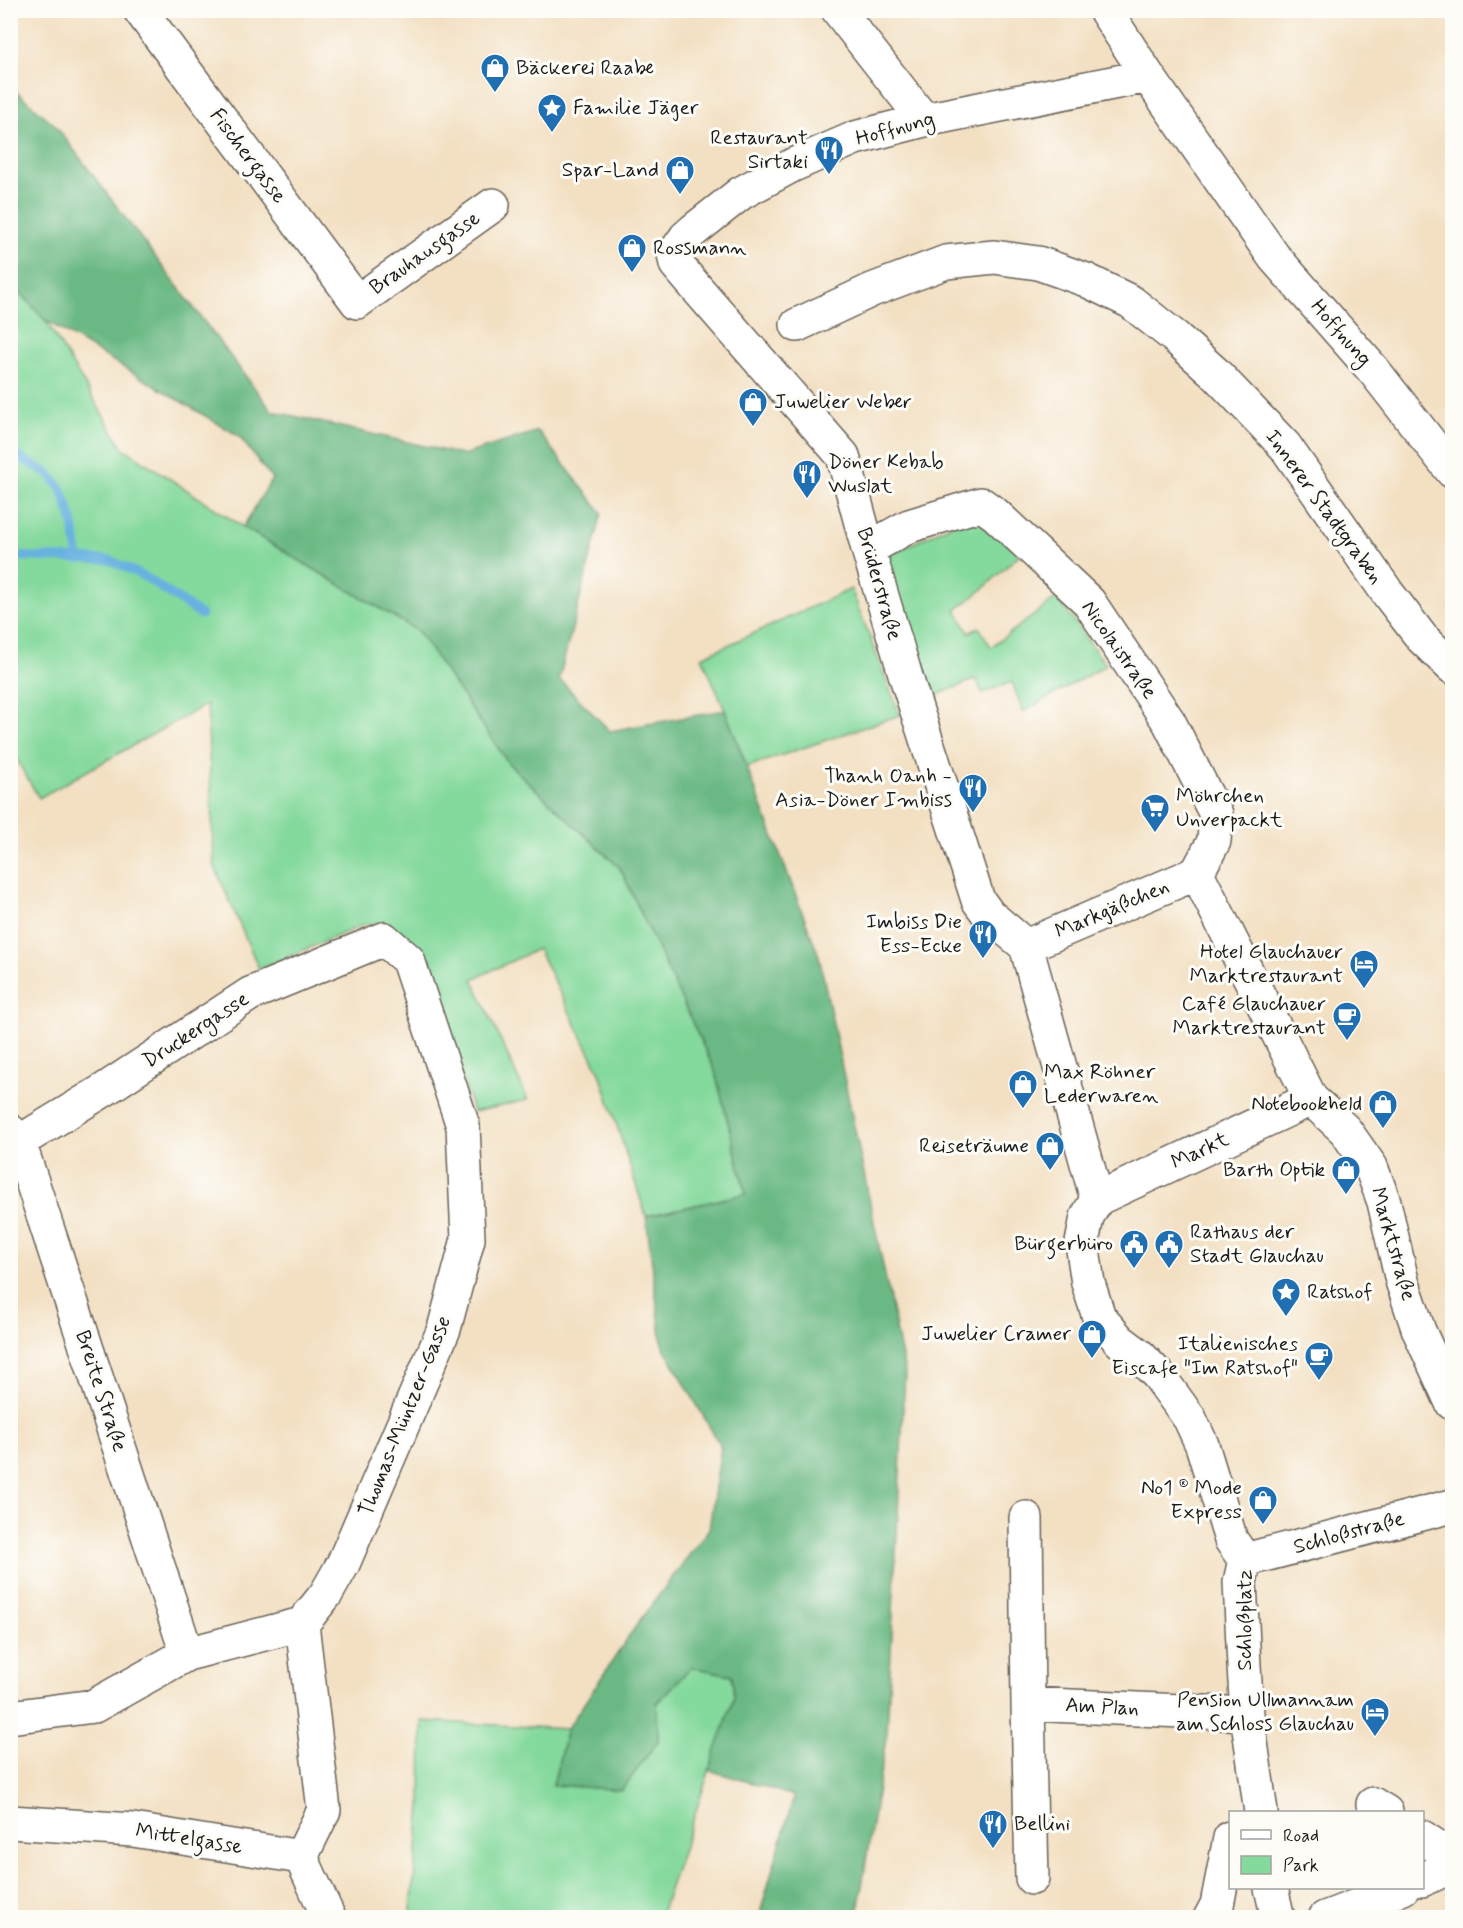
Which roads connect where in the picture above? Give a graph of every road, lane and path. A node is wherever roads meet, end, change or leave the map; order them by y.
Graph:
1 (140, 10) edge
2 (838, 10) edge
3 (1105, 10) edge
4 (1148, 76) junction
5 (924, 120) junction
6 (493, 205) dead end
7 (674, 254) joint
8 (357, 302) joint
9 (797, 325) dead end
10 (1452, 471) edge
11 (868, 549) junction
12 (1452, 667) edge
13 (1197, 873) junction
14 (384, 939) joint
15 (1026, 946) junction
16 (1311, 1099) junction
17 (15, 1136) edge
18 (1097, 1199) junction
19 (1452, 1403) edge
20 (1452, 1506) edge
21 (1026, 1518) dead end
22 (1245, 1560) junction
23 (302, 1624) junction
24 (187, 1654) junction
25 (1028, 1704) junction
26 (1248, 1714) junction
27 (10, 1717) edge
28 (1254, 1803) edge
29 (10, 1822) edge
30 (1424, 1838) edge
31 (1229, 1843) edge
32 (300, 1857) junction
33 (1452, 1857) edge
34 (1452, 1866) edge
35 (1032, 1878) dead end
36 (1424, 1879) edge
37 (1271, 1889) edge
38 (1398, 1889) edge
39 (329, 1917) edge
40 (1210, 1917) edge
41 (1278, 1917) edge
42 (1325, 1917) edge

1 - 8 street, Fischergasse
2 - 5 street
3 - 4 street, Hoffnung
4 - 5 street, Hoffnung
4 - 10 street, Hoffnung
5 - 7 street, Hoffnung
6 - 8 street, Brauhausgasse
7 - 11 street, Brüderstraße
9 - 12 street, Innerer Stadtgraben
11 - 13 street, Nicolaistraße
11 - 15 street, Brüderstraße
13 - 15 street, Markgäßchen
13 - 16 street
14 - 17 street, Druckergasse
14 - 23 street, Thomas-Müntzer-Gasse
15 - 18 street
16 - 18 street, Markt
16 - 19 street, Marktstraße
17 - 24 street, Breite Straße
18 - 22 street, Schloßplatz
20 - 22 street, Schloßstraße
21 - 25 street
22 - 26 street, Schloßplatz
23 - 24 street
23 - 32 street
24 - 27 street
25 - 26 street, Am Plan
25 - 35 street
26 - 28 street, Schloßplatz
29 - 32 street, Mittelgasse
30 - 33 street
31 - 40 street
32 - 39 street
34 - 36 street
37 - 41 street
38 - 42 street

